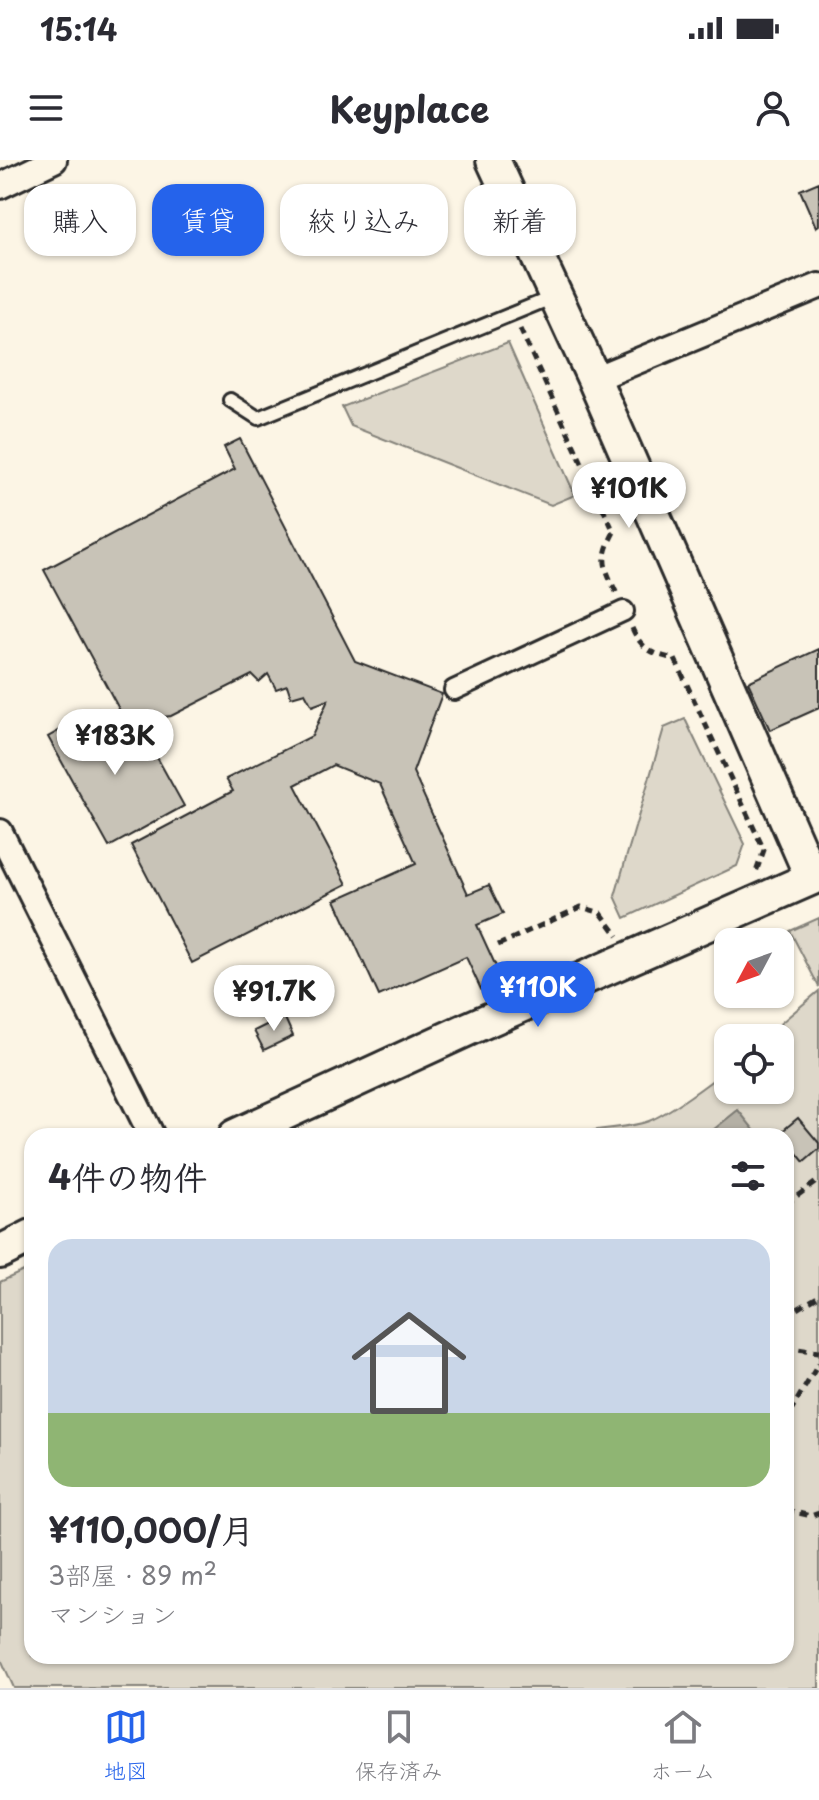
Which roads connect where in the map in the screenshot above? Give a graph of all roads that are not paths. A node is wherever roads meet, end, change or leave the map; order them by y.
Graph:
1 (54, 160) edge
2 (493, 160) edge
3 (0, 186) edge
4 (819, 286) edge
5 (556, 296) junction
6 (594, 379) junction
7 (230, 400) dead end
8 (624, 611) road end
9 (454, 690) dead end
10 (0, 832) edge
11 (817, 882) edge
12 (148, 1128) edge
13 (252, 1128) edge
14 (24, 1240) edge
15 (0, 1252) edge

1 - 3 street
2 - 5 street
4 - 6 street
5 - 6 street
5 - 7 lane
6 - 11 street
8 - 9 street
10 - 12 street
11 - 13 street
14 - 15 street

